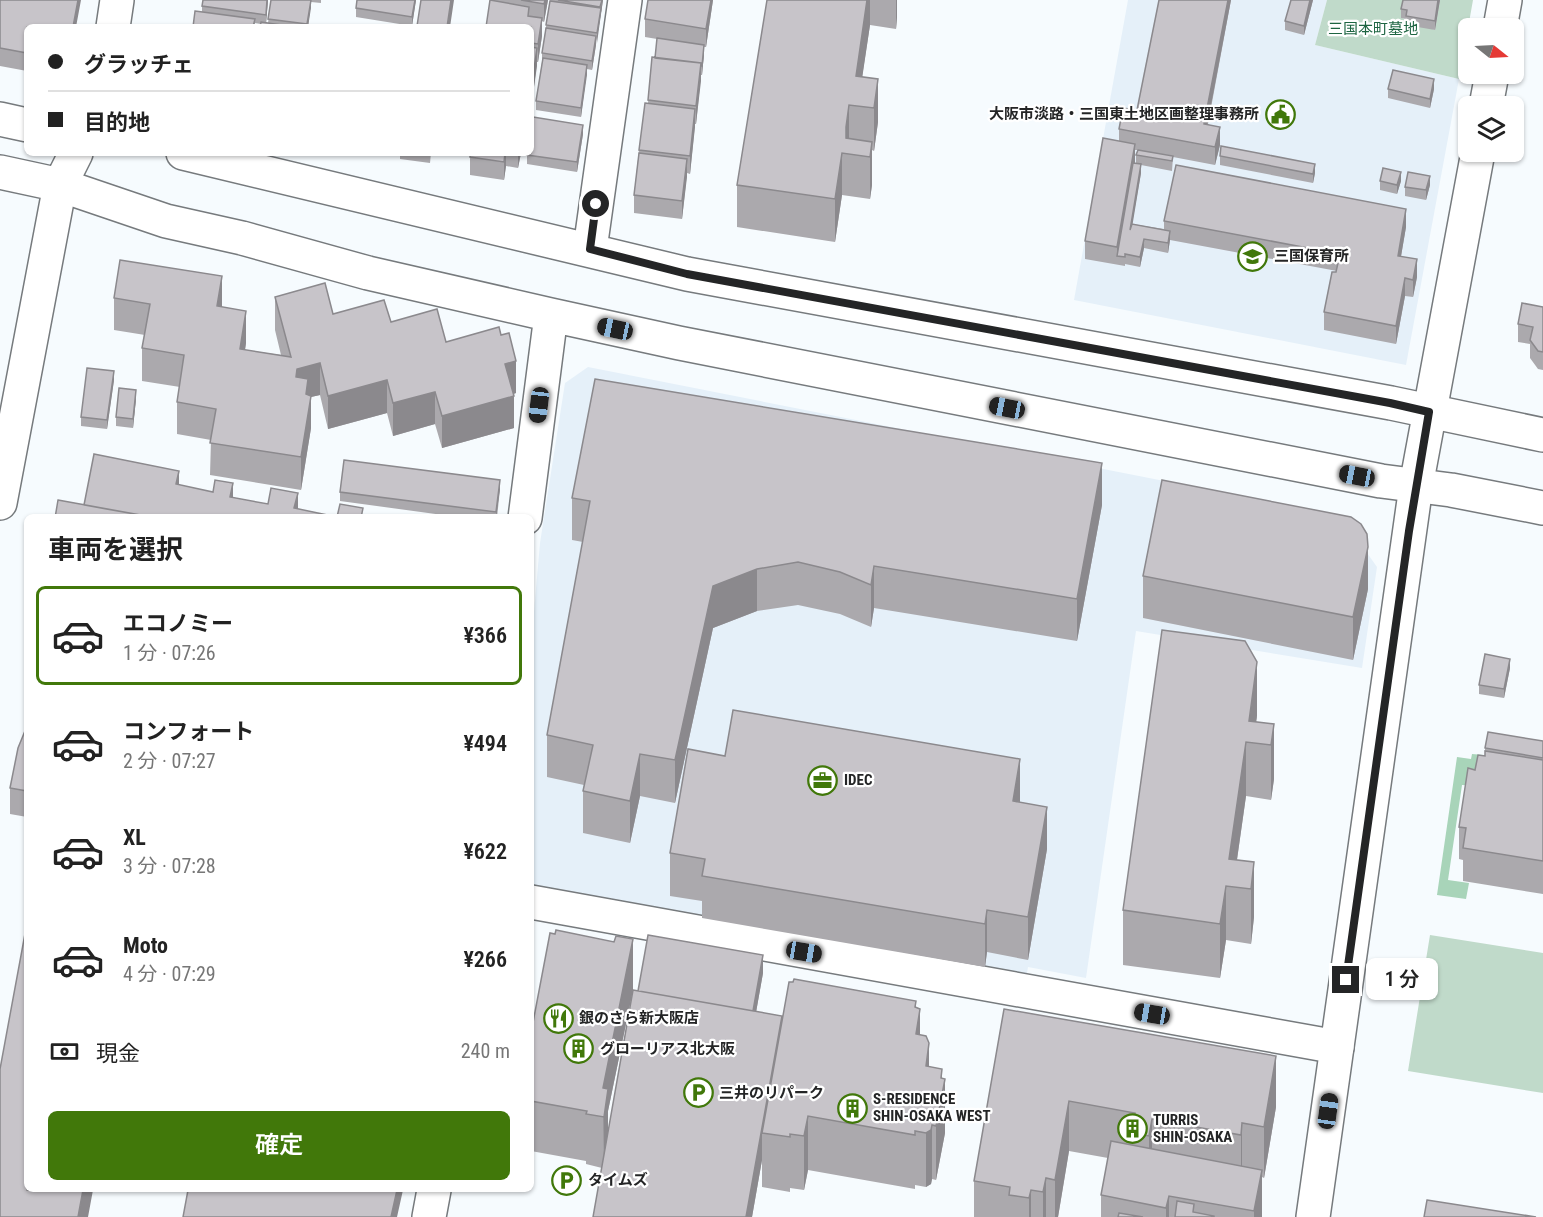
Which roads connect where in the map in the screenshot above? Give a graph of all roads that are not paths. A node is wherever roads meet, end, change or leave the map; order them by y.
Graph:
1 (117, 0) edge
2 (625, 0) edge
3 (1505, 0) edge
4 (1502, 18) edge
5 (113, 24) edge
6 (0, 119) edge
7 (24, 124) edge
8 (74, 156) edge
9 (196, 156) edge
10 (1476, 162) edge
11 (0, 172) edge
12 (60, 185) junction
13 (590, 249) junction
14 (551, 315) junction
15 (1429, 412) junction
16 (1543, 435) edge
17 (1416, 486) junction
18 (0, 503) edge
19 (1543, 508) edge
20 (526, 514) edge
21 (534, 903) edge
22 (1336, 1047) junction
23 (434, 1192) edge
24 (429, 1217) edge
25 (1313, 1217) edge

1 - 5 street
2 - 13 street
3 - 4 street
6 - 7 street
8 - 12 street
9 - 13 street
10 - 15 street
11 - 12 street
12 - 14 street
12 - 18 street
13 - 15 street
14 - 17 street
14 - 20 street
15 - 16 street
15 - 17 street
17 - 19 street
17 - 22 street
21 - 22 street
22 - 25 street
23 - 24 street

